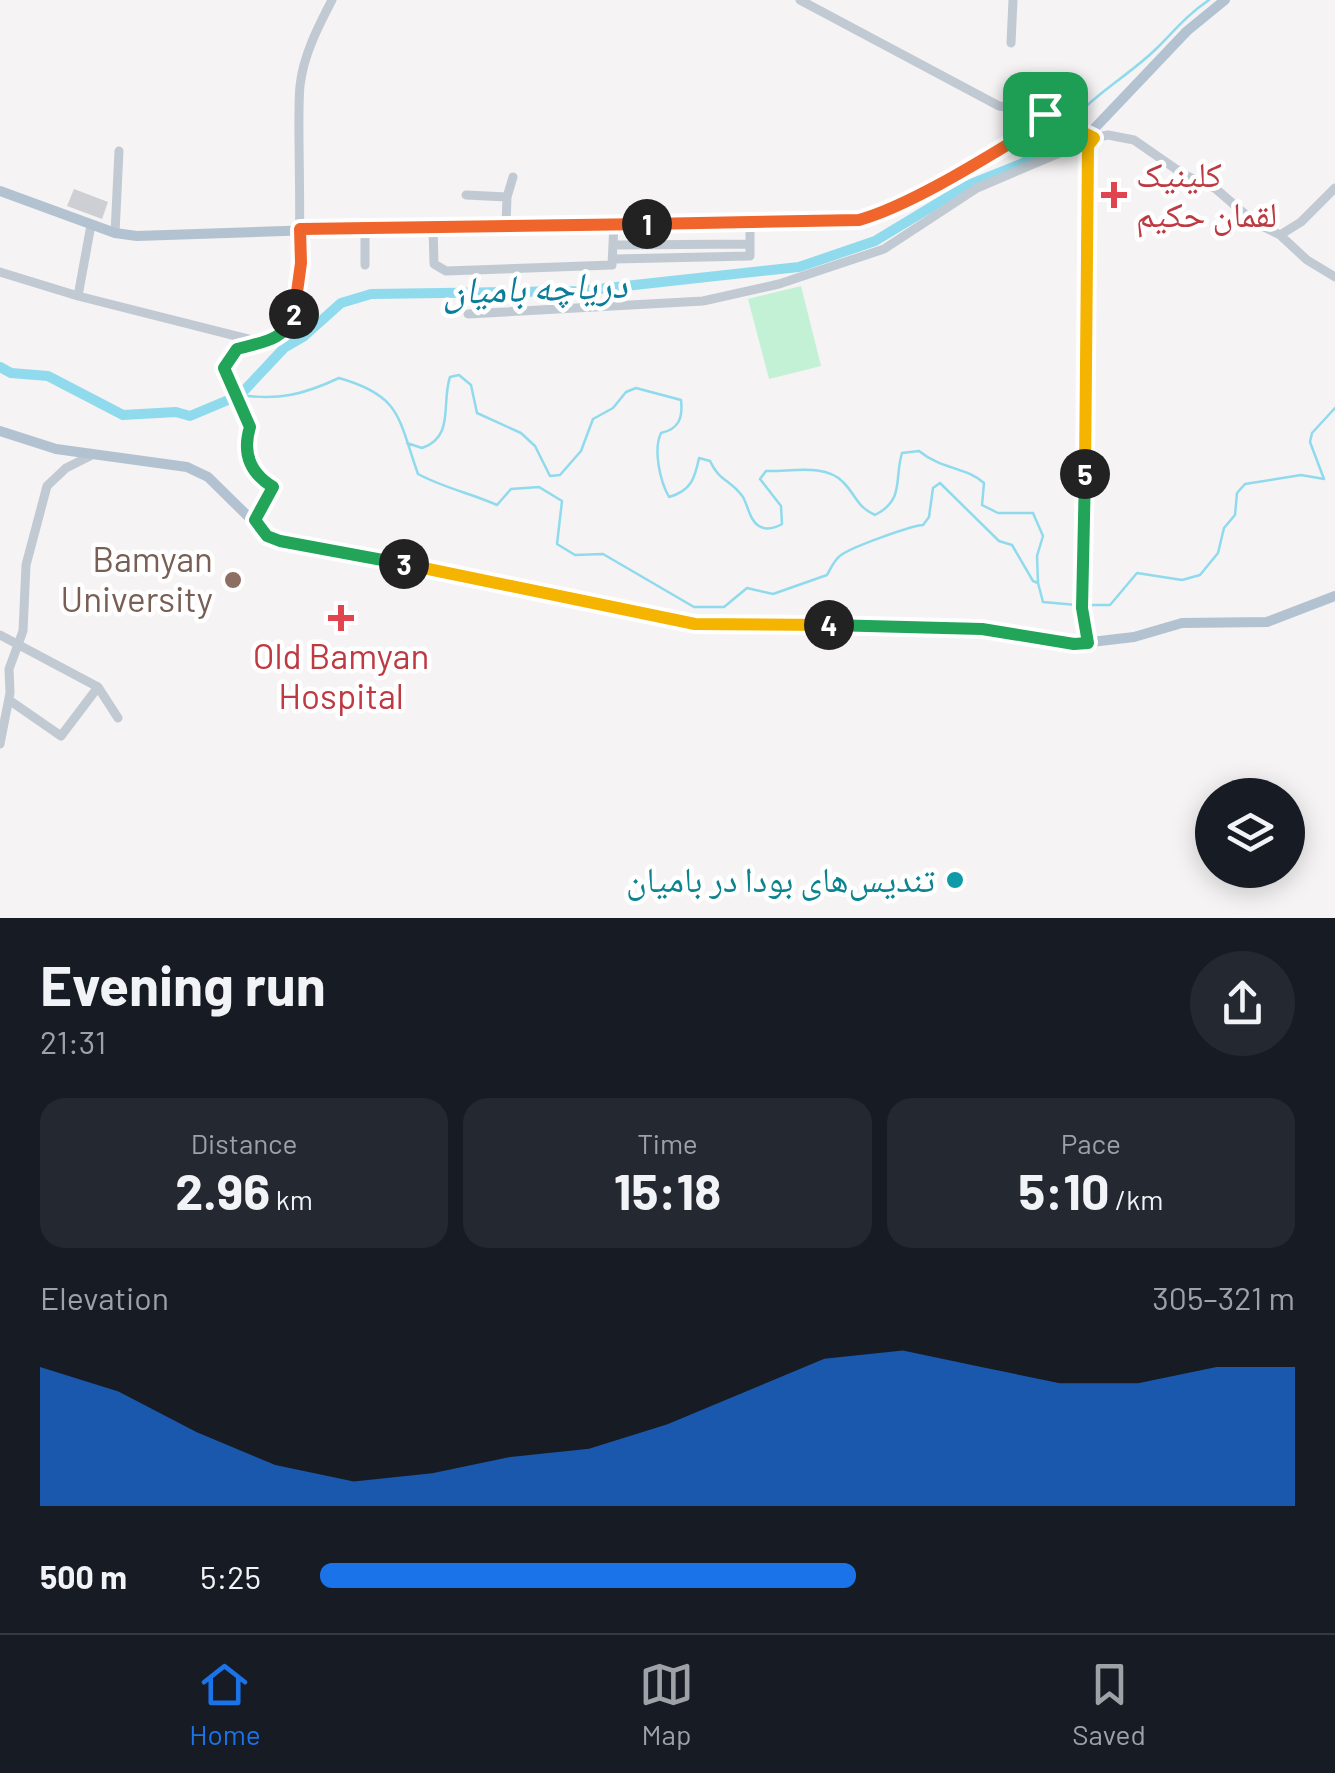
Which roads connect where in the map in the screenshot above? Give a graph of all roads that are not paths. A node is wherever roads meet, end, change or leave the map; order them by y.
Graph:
1 (332, 0) edge
2 (800, 0) edge
3 (1013, 0) edge
4 (1225, 0) edge
5 (1011, 43) dead end
6 (1045, 119) junction
7 (1084, 137) junction
8 (119, 151) dead end
9 (514, 177) dead end
10 (1335, 188) edge
11 (0, 191) edge
12 (466, 195) dead end
13 (506, 197) junction
14 (750, 222) junction
15 (614, 224) junction
16 (91, 225) junction
17 (434, 226) junction
18 (506, 226) junction
19 (366, 228) junction
20 (300, 229) junction
21 (114, 233) junction
22 (1280, 235) junction
23 (615, 244) junction
24 (750, 244) junction
25 (615, 259) junction
26 (366, 265) dead end
27 (0, 272) edge
28 (1335, 277) edge
29 (78, 296) junction
30 (468, 314) dead end
31 (261, 342) junction
32 (0, 431) edge
33 (90, 456) junction
34 (255, 520) junction
35 (1335, 596) edge
36 (0, 634) edge
37 (1088, 643) junction
38 (18, 644) junction
39 (98, 687) junction
40 (9, 700) junction
41 (118, 718) dead end
42 (0, 744) edge

1 - 20 street
2 - 6 street
3 - 5 street
4 - 7 main road
6 - 7 main road
6 - 14 main road
7 - 22 street
7 - 30 street
7 - 37 main road
8 - 21 street
9 - 13 street
10 - 22 street
11 - 16 main road
12 - 13 street
13 - 18 street
14 - 15 main road
14 - 24 street
15 - 18 main road
15 - 23 street
16 - 21 main road
16 - 29 street
17 - 18 main road
17 - 19 main road
17 - 25 street
19 - 20 main road
19 - 26 street
20 - 21 main road
20 - 31 street
22 - 28 street
23 - 24 street
23 - 25 street
24 - 25 street
27 - 29 street
29 - 31 street
31 - 34 street
32 - 33 main road
33 - 34 main road
33 - 38 street
34 - 37 main road
35 - 37 main road
36 - 38 street
38 - 39 street
38 - 40 street
39 - 40 street
39 - 41 street
40 - 42 street

